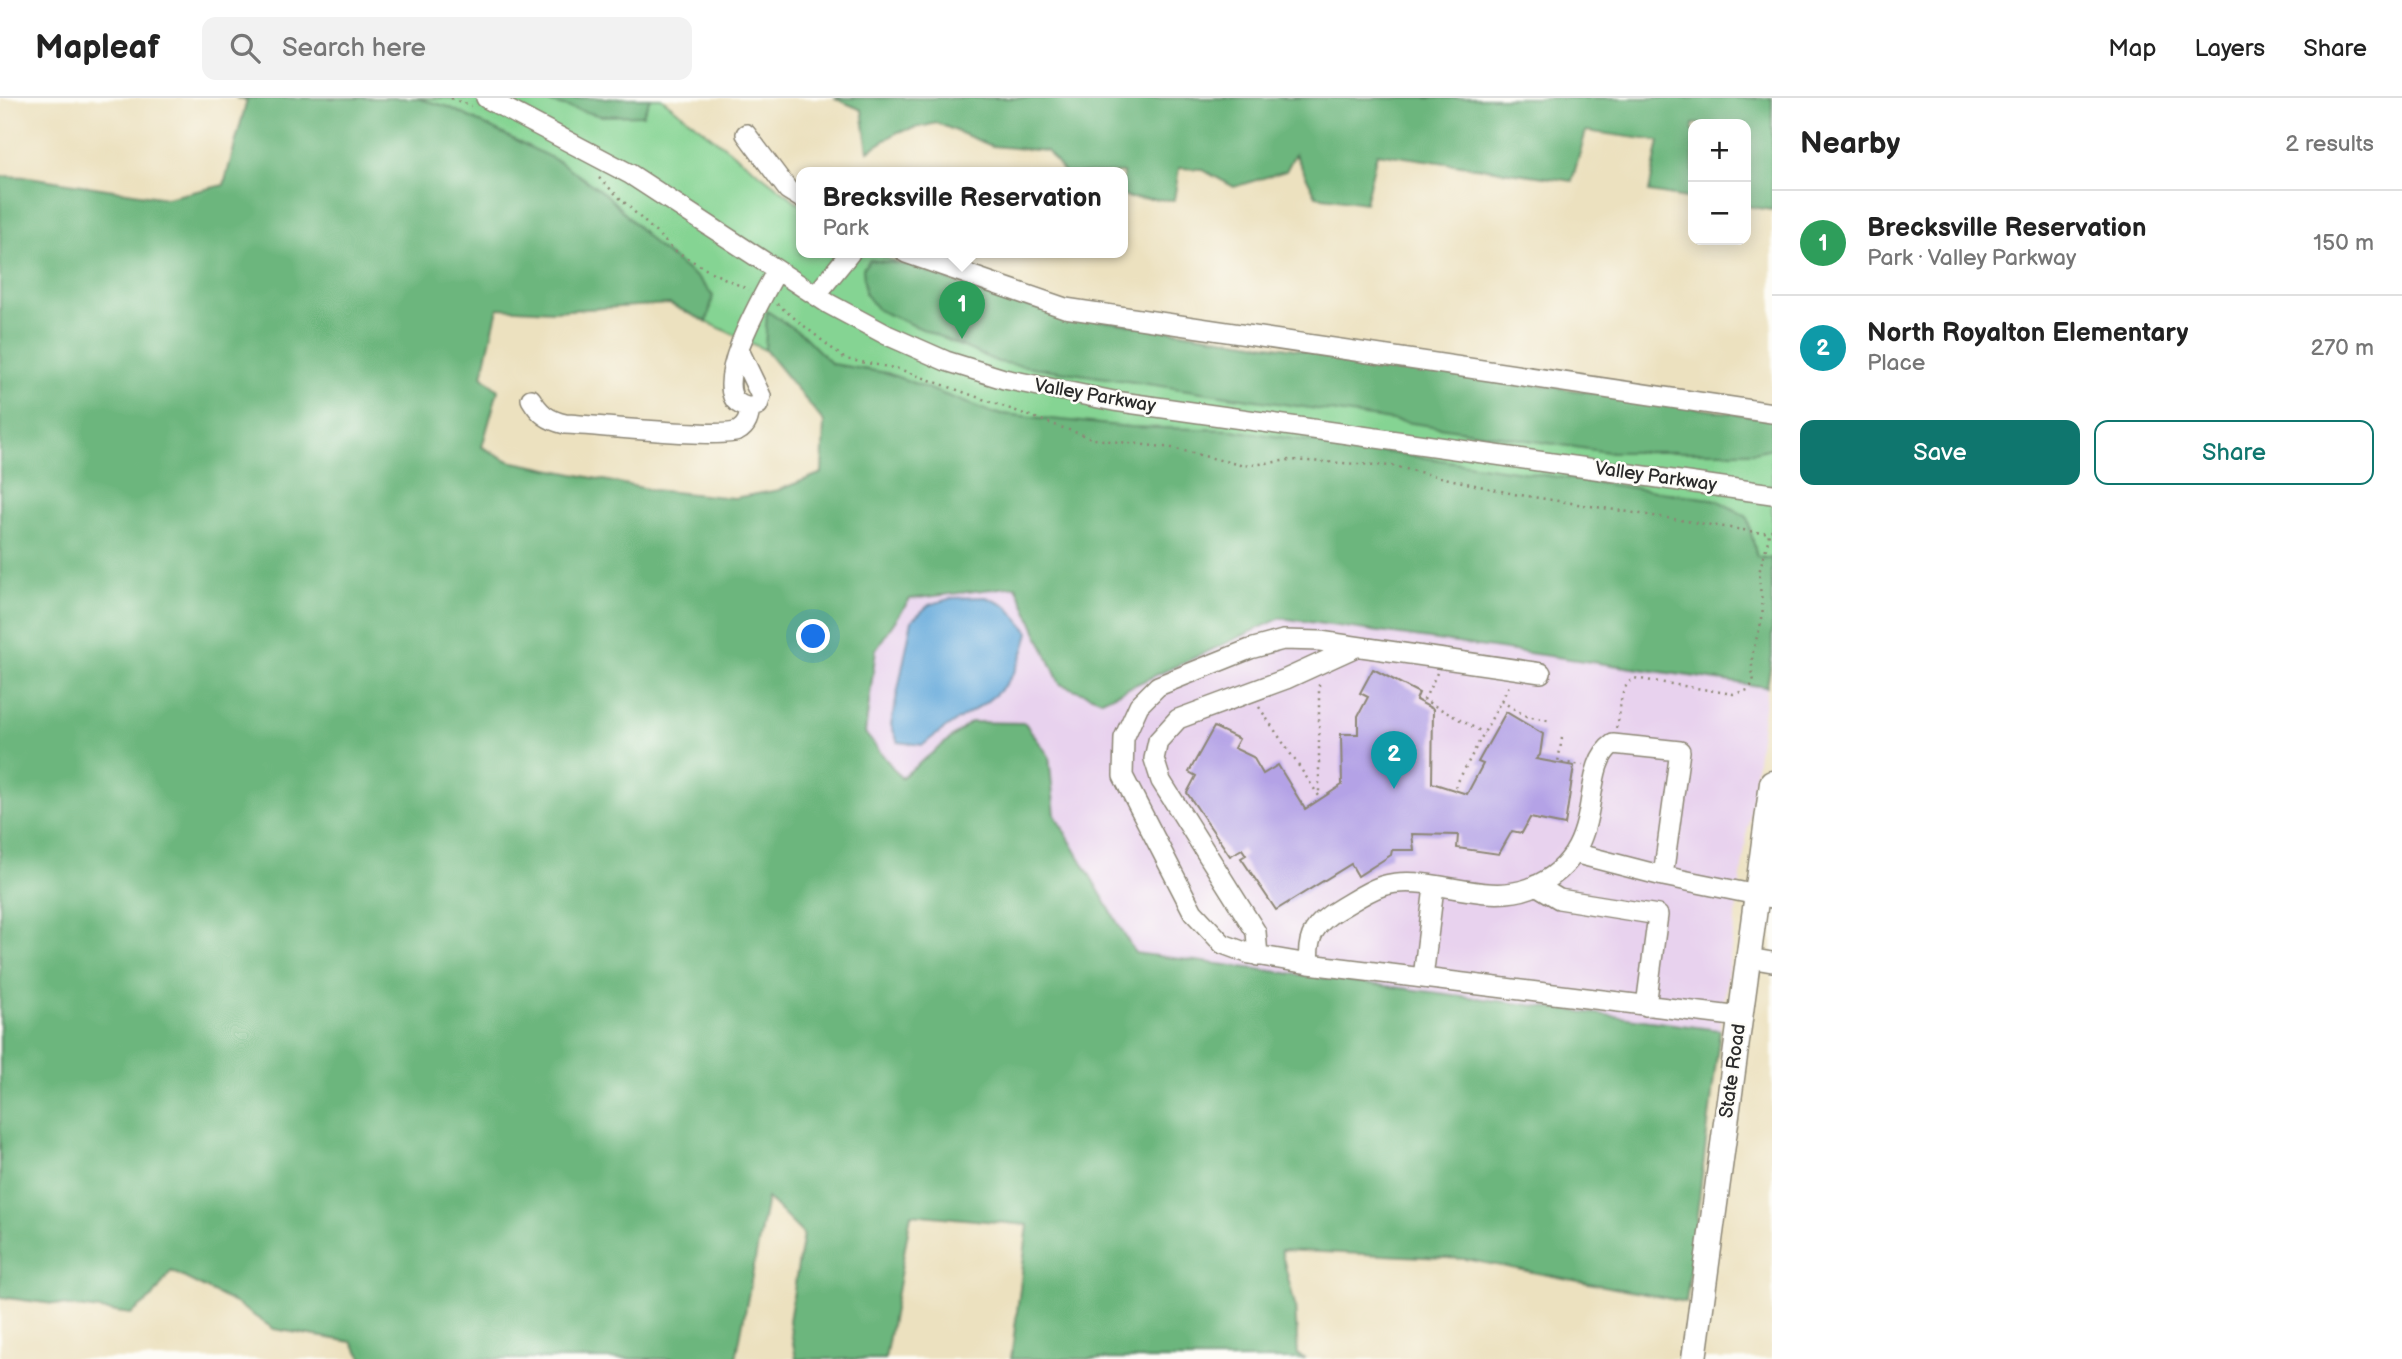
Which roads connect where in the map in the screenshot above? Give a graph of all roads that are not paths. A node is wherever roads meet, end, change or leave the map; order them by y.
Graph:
1 (486, 98) edge
2 (746, 134) dead end
3 (796, 195) edge
4 (846, 258) edge
5 (920, 258) edge
6 (777, 270) junction
7 (816, 295) junction
8 (531, 399) dead end
9 (1772, 413) edge
10 (1772, 494) edge
11 (1356, 647) junction
12 (1541, 673) dead end
13 (1124, 750) junction
14 (1155, 753) junction
15 (1772, 783) edge
16 (1574, 853) junction
17 (1663, 876) junction
18 (1536, 885) junction
19 (1434, 887) junction
20 (1765, 897) edge
21 (1258, 956) junction
22 (1760, 960) edge
23 (1309, 964) junction
24 (1423, 978) junction
25 (1646, 1006) junction
26 (1741, 1017) junction
27 (1694, 1359) edge

1 - 6 street, Valley Parkway
2 - 3 street
4 - 7 street
5 - 9 street
6 - 7 street, Valley Parkway
6 - 8 street
7 - 10 street, Valley Parkway
11 - 12 street
11 - 13 street
11 - 14 street
13 - 14 street
13 - 21 street
14 - 21 street
15 - 20 main road, State Road
16 - 17 street
16 - 17 street
16 - 18 street
17 - 20 street
18 - 19 street
18 - 25 street
19 - 23 street
19 - 24 street
20 - 22 main road, State Road
21 - 23 street
22 - 26 main road, State Road
23 - 24 street
24 - 25 street
25 - 26 street
26 - 27 main road, State Road

